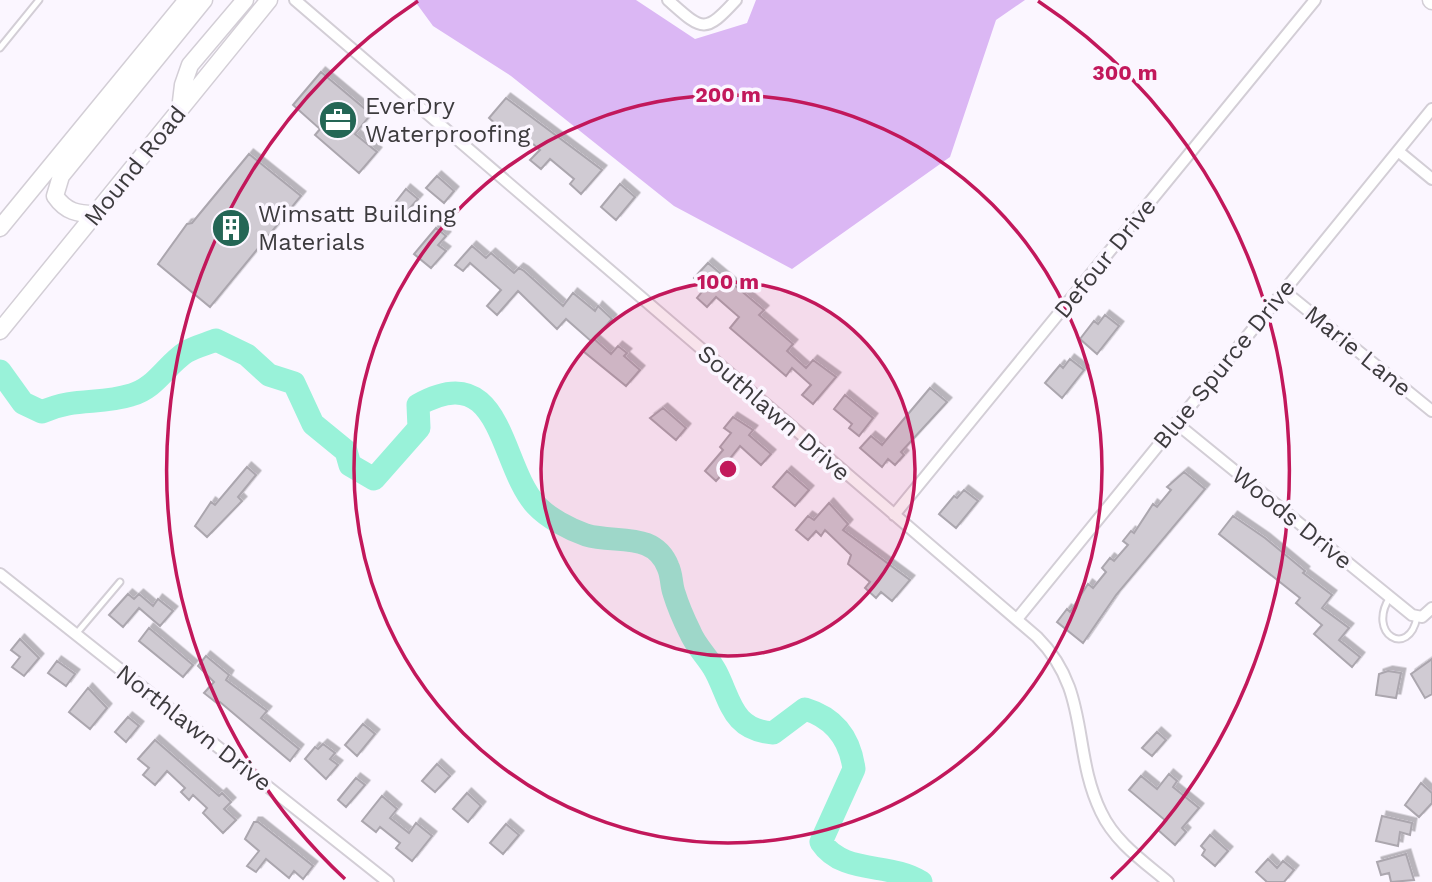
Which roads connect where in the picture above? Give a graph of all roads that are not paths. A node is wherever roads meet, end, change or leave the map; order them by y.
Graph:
1 (39, 0) edge
2 (199, 0) edge
3 (245, 0) edge
4 (269, 0) edge
5 (295, 0) edge
6 (668, 0) edge
7 (736, 0) edge
8 (1315, 0) edge
9 (0, 48) edge
10 (1432, 109) edge
11 (180, 110) junction
12 (1398, 151) junction
13 (1432, 179) edge
14 (96, 214) junction
15 (0, 228) edge
16 (1284, 291) junction
17 (0, 331) edge
18 (1432, 411) edge
19 (1176, 423) junction
20 (894, 515) junction
21 (0, 574) edge
22 (120, 582) dead end
23 (1390, 597) junction
24 (1432, 608) edge
25 (1413, 615) junction
26 (1017, 619) junction
27 (76, 634) junction
28 (388, 882) edge
29 (1168, 882) edge

1 - 9 lane
2 - 14 main road
2 - 15 main road
3 - 11 main road
4 - 11 main road, Mound Road
5 - 20 street, Southlawn Drive
6 - 7 street
8 - 20 street, Defour Drive
10 - 12 street, Blue Spurce Drive
11 - 14 main road, Mound Road
12 - 13 street
12 - 16 street, Blue Spurce Drive
14 - 17 main road, Mound Road
16 - 18 street, Marie Lane
16 - 19 street, Blue Spurce Drive
19 - 23 street, Woods Drive
19 - 26 street, Blue Spurce Drive
20 - 26 street, Southlawn Drive
21 - 27 street, Northlawn Drive
22 - 27 lane
23 - 25 street, Woods Drive
23 - 25 lane
24 - 25 street
26 - 29 street, Southlawn Drive
27 - 28 street, Northlawn Drive

